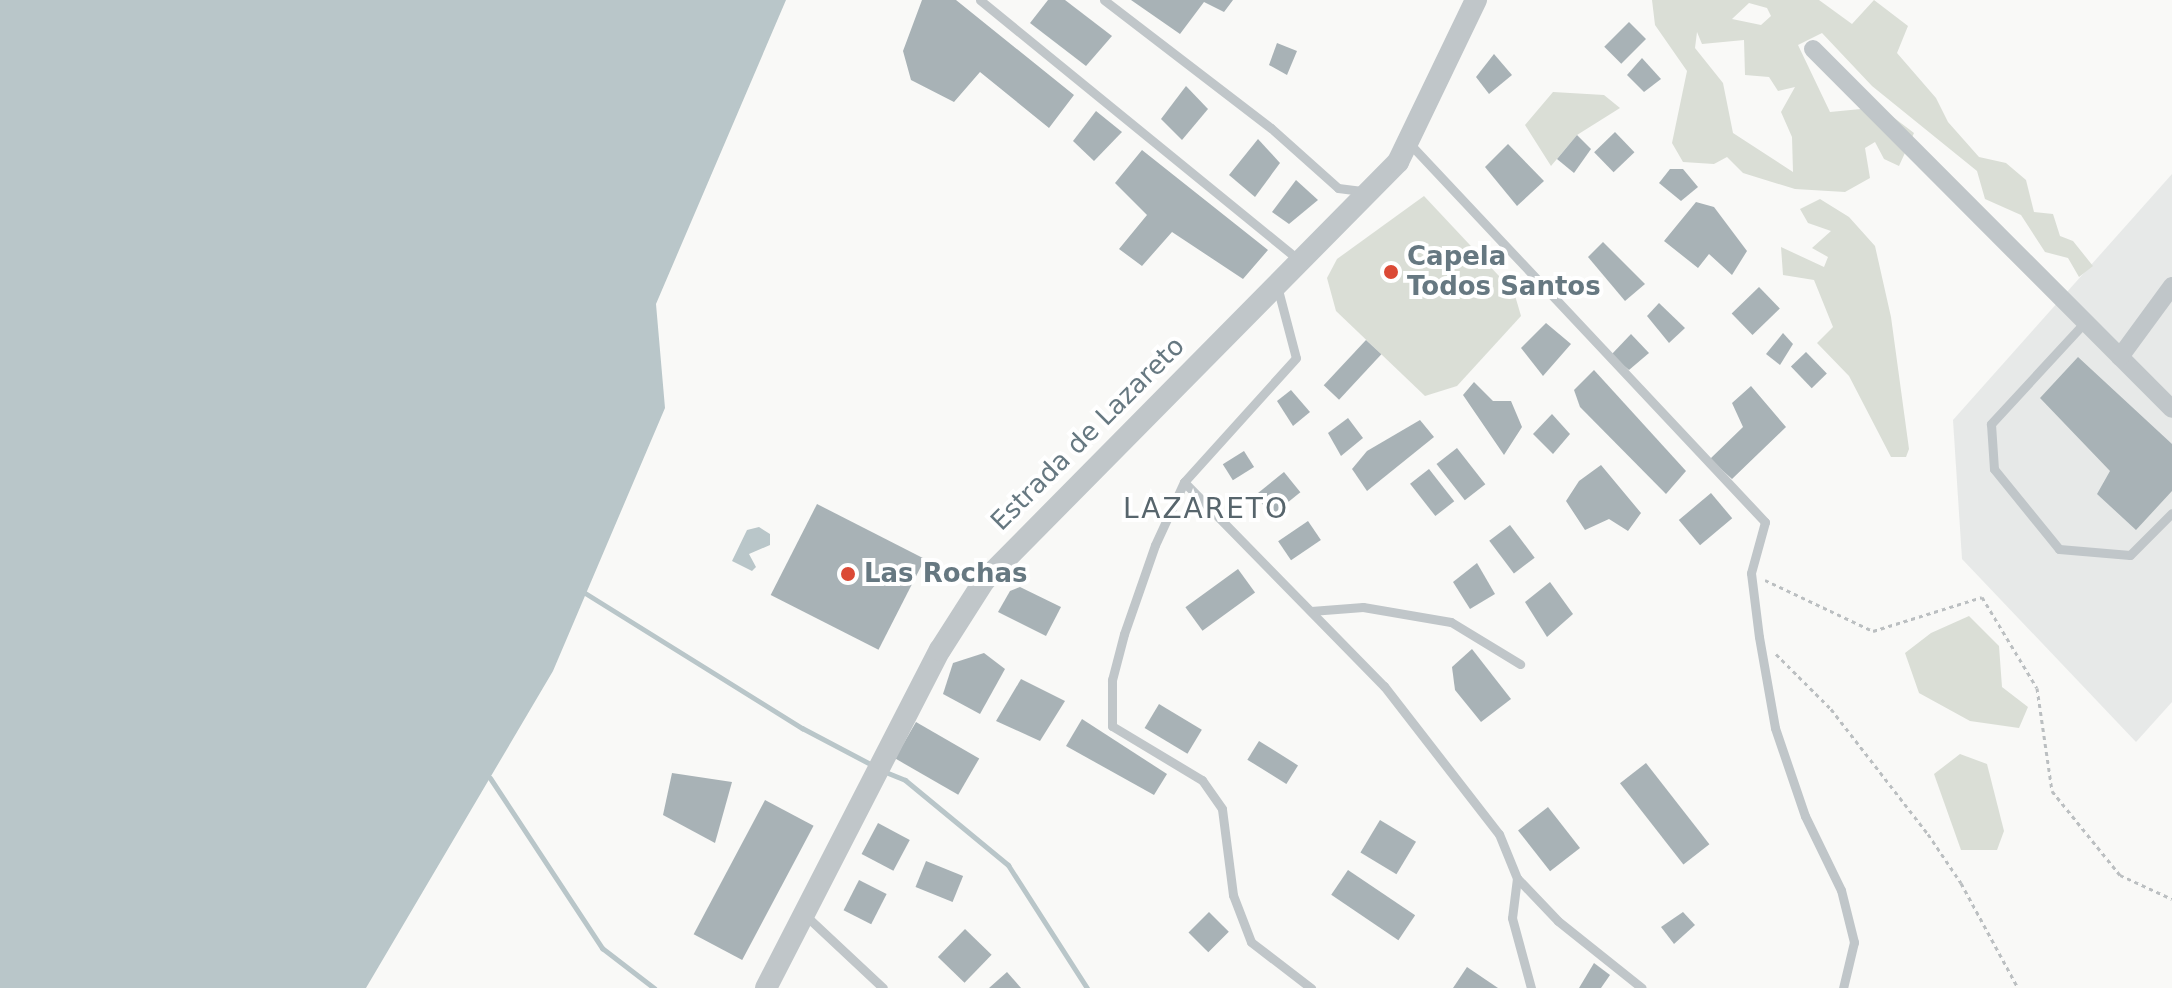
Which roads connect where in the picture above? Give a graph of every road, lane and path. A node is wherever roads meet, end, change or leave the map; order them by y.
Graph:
1 (980, 0) edge
2 (1104, 0) edge
3 (1473, 1) edge
4 (1813, 49) dead end
5 (1409, 143) junction
6 (1373, 187) junction
7 (1299, 260) junction
8 (1276, 282) junction
9 (2172, 286) edge
10 (2085, 322) junction
11 (2120, 357) junction
12 (2172, 409) edge
13 (1184, 482) junction
14 (2172, 513) edge
15 (1751, 573) junction
16 (1311, 611) junction
17 (1759, 637) junction
18 (1520, 664) dead end
19 (1517, 878) junction
20 (2172, 899) edge
21 (803, 913) junction
22 (766, 988) edge
23 (883, 988) edge
24 (1311, 988) edge
25 (1531, 988) edge
26 (1642, 988) edge
27 (1843, 988) edge
28 (2018, 988) edge

1 - 7 lane
2 - 6 lane
3 - 5 street, Estrada de Lazareto
4 - 10 street
5 - 6 street, Estrada de Lazareto
5 - 15 lane
6 - 7 street, Estrada de Lazareto
7 - 8 street, Estrada de Lazareto
8 - 13 lane
8 - 21 street, Estrada de Lazareto
9 - 11 street
10 - 11 street
10 - 14 lane
11 - 12 street
13 - 16 lane
13 - 24 lane
15 - 17 lane
15 - 20 path
16 - 18 lane
16 - 19 lane
17 - 27 lane
17 - 28 path
19 - 25 lane
19 - 26 lane
21 - 22 street, Estrada de Lazareto
21 - 23 lane

